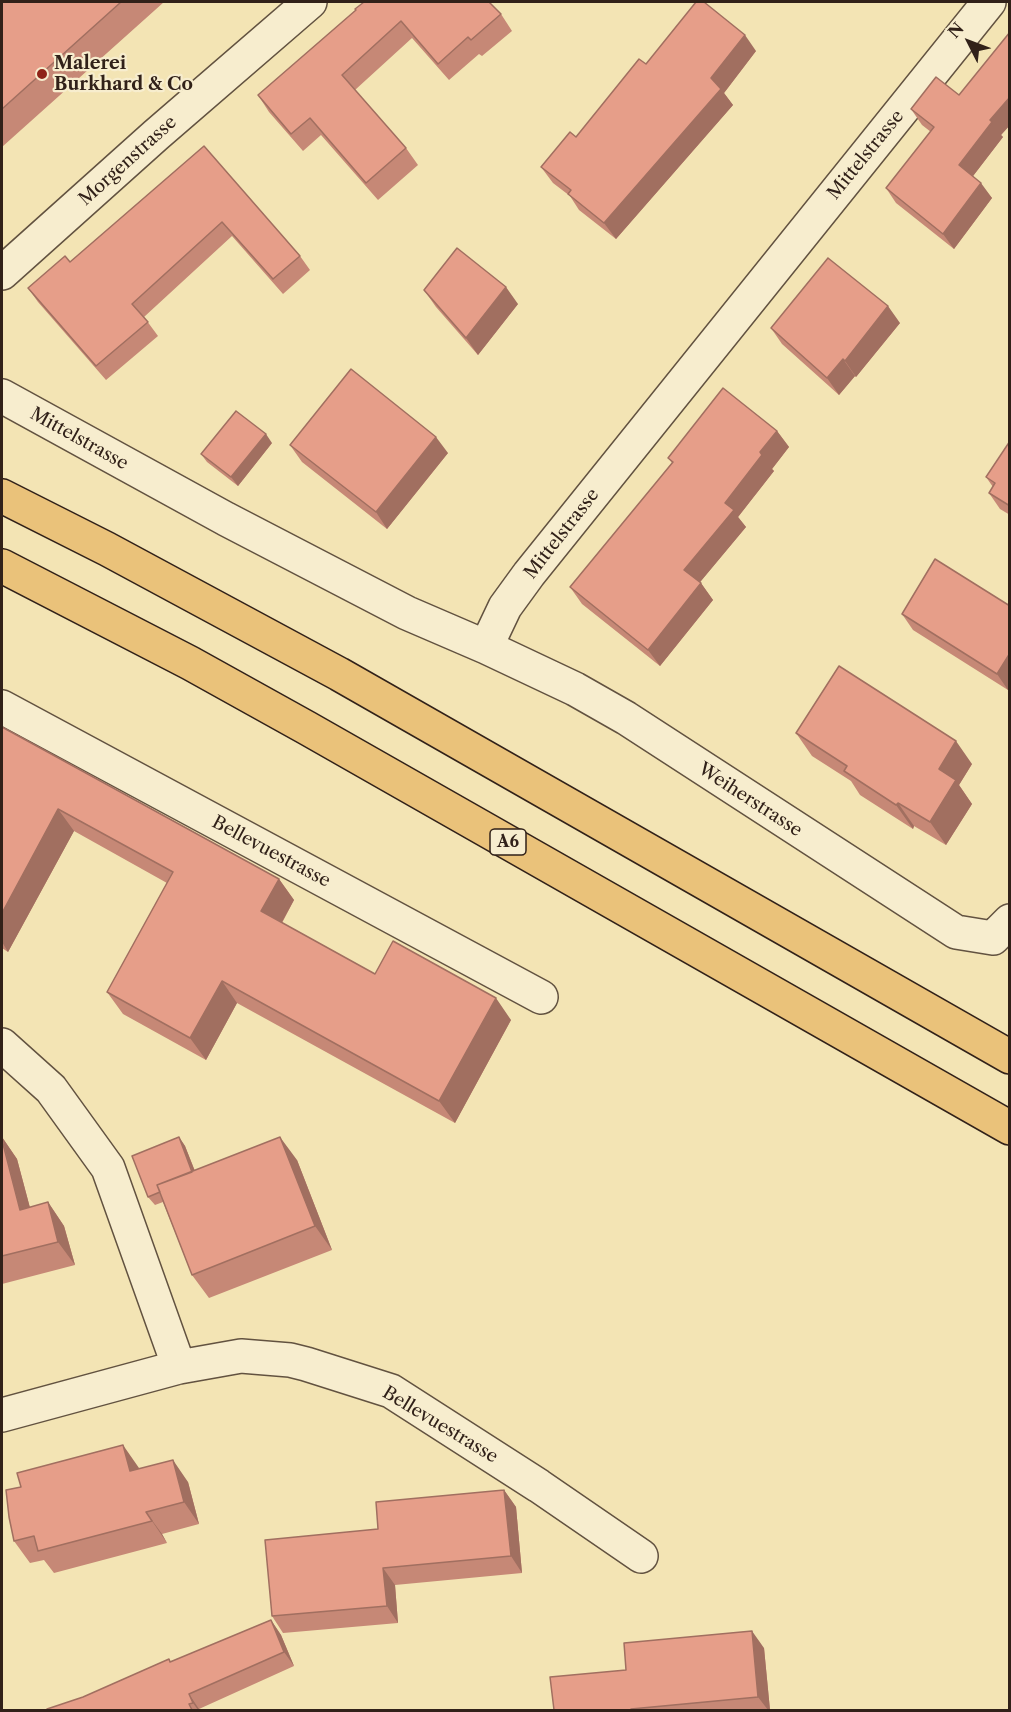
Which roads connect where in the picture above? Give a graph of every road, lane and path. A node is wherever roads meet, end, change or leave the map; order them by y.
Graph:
1 (310, 2) edge
2 (989, 2) edge
3 (2, 273) edge
4 (2, 396) edge
5 (2, 496) edge
6 (2, 566) edge
7 (486, 647) junction
8 (2, 707) edge
9 (1010, 921) edge
10 (541, 997) dead end
11 (2, 1045) edge
12 (1010, 1056) edge
13 (1010, 1128) edge
14 (179, 1367) junction
15 (2, 1415) edge
16 (641, 1556) dead end

1 - 3 street, Morgenstrasse
2 - 7 street, Mittelstrasse
4 - 7 street, Mittelstrasse
5 - 12 highway
6 - 13 highway, A6
7 - 9 street, Weiherstrasse
8 - 10 street, Bellevuestrasse
11 - 14 street
14 - 15 street, Bellevuestrasse
14 - 16 street, Bellevuestrasse

